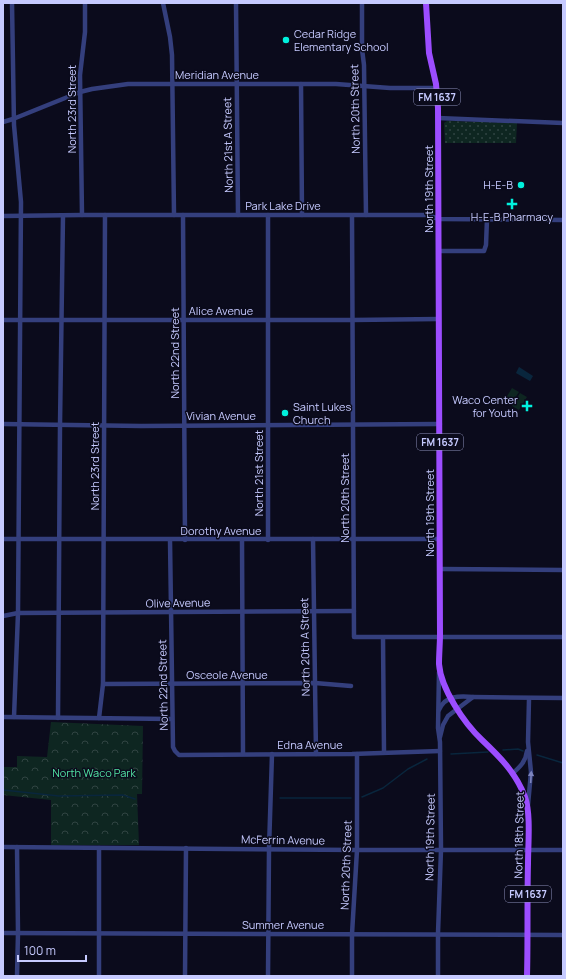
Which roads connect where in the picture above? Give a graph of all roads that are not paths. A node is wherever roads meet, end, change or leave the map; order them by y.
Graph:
1 (12, 3) edge
2 (85, 3) edge
3 (163, 3) edge
4 (236, 3) edge
5 (362, 3) edge
6 (426, 3) edge
7 (172, 84) junction
8 (236, 84) junction
9 (301, 84) junction
10 (364, 86) junction
11 (436, 88) junction
12 (80, 92) junction
13 (438, 118) junction
14 (13, 119) junction
15 (3, 122) edge
16 (563, 123) edge
17 (82, 215) junction
18 (105, 215) junction
19 (174, 215) junction
20 (183, 215) junction
21 (238, 215) junction
22 (268, 215) junction
23 (302, 215) junction
24 (3, 216) edge
25 (20, 216) junction
26 (63, 216) junction
27 (352, 216) junction
28 (366, 216) junction
29 (439, 219) junction
30 (487, 220) junction
31 (563, 220) edge
32 (439, 251) junction
33 (439, 319) junction
34 (3, 320) edge
35 (20, 320) junction
36 (61, 320) junction
37 (105, 320) junction
38 (184, 320) junction
39 (268, 320) junction
40 (352, 320) junction
41 (3, 424) edge
42 (19, 424) junction
43 (440, 424) junction
44 (60, 425) junction
45 (104, 425) junction
46 (184, 425) junction
47 (268, 425) junction
48 (353, 425) junction
49 (3, 539) edge
50 (18, 539) junction
51 (59, 539) junction
52 (312, 539) junction
53 (354, 539) junction
54 (440, 539) junction
55 (103, 540) junction
56 (170, 540) junction
57 (185, 540) junction
58 (242, 540) junction
59 (268, 540) junction
60 (440, 569) junction
61 (563, 570) edge
62 (243, 611) junction
63 (314, 611) junction
64 (354, 611) junction
65 (59, 612) junction
66 (103, 612) junction
67 (171, 612) junction
68 (18, 613) junction
69 (3, 616) edge
70 (563, 637) edge
71 (383, 638) junction
72 (440, 638) junction
73 (439, 664) junction
74 (315, 683) junction
75 (102, 684) junction
76 (172, 684) junction
77 (243, 684) junction
78 (351, 686) dead end
79 (473, 697) junction
80 (451, 698) junction
81 (563, 698) edge
82 (529, 699) junction
83 (458, 710) junction
84 (438, 713) junction
85 (3, 717) edge
86 (14, 717) junction
87 (58, 718) junction
88 (99, 718) junction
89 (172, 719) junction
90 (440, 737) junction
91 (528, 742) junction
92 (440, 751) junction
93 (384, 752) junction
94 (243, 754) junction
95 (272, 754) junction
96 (316, 754) junction
97 (357, 754) junction
98 (179, 755) joint
99 (513, 773) junction
100 (528, 812) junction
101 (3, 847) edge
102 (17, 847) junction
103 (99, 848) junction
104 (186, 848) junction
105 (269, 849) junction
106 (356, 850) junction
107 (441, 850) junction
108 (528, 850) junction
109 (563, 850) edge
110 (3, 933) edge
111 (18, 933) junction
112 (99, 933) junction
113 (268, 933) junction
114 (438, 933) junction
115 (185, 934) junction
116 (352, 934) junction
117 (528, 934) junction
118 (563, 935) edge
119 (17, 976) edge
120 (99, 976) edge
121 (185, 976) edge
122 (268, 976) edge
123 (352, 976) edge
124 (438, 976) edge
125 (527, 976) edge

1 - 14 street
2 - 12 street, North 23rd Street
3 - 7 street
4 - 8 street, North 21st A Street
5 - 10 street, North 20th Street
6 - 11 main road, North 19th Street / FM 1637
7 - 8 street, Meridian Avenue
7 - 12 street, Meridian Avenue
7 - 19 street
8 - 9 street, Meridian Avenue
8 - 21 street, North 21st A Street
9 - 10 street, Meridian Avenue
9 - 23 street
10 - 11 street, Meridian Avenue
10 - 28 street, North 20th Street
11 - 13 main road, North 19th Street / FM 1637
12 - 14 street, Meridian Avenue
12 - 17 street, North 23rd Street
13 - 16 street
13 - 29 main road, North 19th Street / FM 1637
14 - 15 street, Meridian Avenue
14 - 25 street
17 - 18 street, Park Lake Drive
17 - 26 street, Park Lake Drive
18 - 19 street, Park Lake Drive
18 - 37 street, North 23rd Street
19 - 20 street, Park Lake Drive
20 - 21 street, Park Lake Drive
20 - 38 street, North 22nd Street
21 - 22 street, Park Lake Drive
22 - 23 street, Park Lake Drive
22 - 39 street, North 21st Street
23 - 27 street, Park Lake Drive
24 - 25 street, Park Lake Drive
25 - 26 street, Park Lake Drive
25 - 35 street
26 - 36 street
27 - 28 street, Park Lake Drive
27 - 40 street, North 20th Street
28 - 29 street, Park Lake Drive
29 - 30 street, Park Lake Drive
29 - 32 main road, North 19th Street / FM 1637
30 - 31 street, Park Lake Drive
30 - 32 street
32 - 33 main road, North 19th Street / FM 1637
33 - 40 street, Alice Avenue
33 - 43 main road, North 19th Street / FM 1637
34 - 35 street, Alice Avenue
35 - 36 street, Alice Avenue
35 - 42 street
36 - 37 street, Alice Avenue
36 - 44 street
37 - 38 street, Alice Avenue
37 - 45 street, North 23rd Street
38 - 39 street, Alice Avenue
38 - 46 street, North 22nd Street
39 - 40 street, Alice Avenue
39 - 47 street, North 21st Street
40 - 48 street, North 20th Street
41 - 42 street, Vivian Avenue
42 - 44 street, Vivian Avenue
42 - 50 street
43 - 48 street, Vivian Avenue
43 - 54 main road, North 19th Street / FM 1637
44 - 45 street, Vivian Avenue
44 - 51 street
45 - 46 street, Vivian Avenue
45 - 55 street, North 23rd Street
46 - 47 street, Vivian Avenue
46 - 57 street, North 22nd Street
47 - 48 street, Vivian Avenue
47 - 59 street, North 21st Street
48 - 53 street, North 20th Street
49 - 50 street, Dorothy Avenue
50 - 51 street, Dorothy Avenue
50 - 68 street
51 - 55 street, Dorothy Avenue
51 - 65 street
52 - 53 street, Dorothy Avenue
52 - 59 street, Dorothy Avenue
52 - 63 street, North 20th A Street
53 - 54 street, Dorothy Avenue
53 - 64 street, North 20th Street
54 - 60 main road, North 19th Street / FM 1637
55 - 56 street, Dorothy Avenue
55 - 66 street, North 23rd Street
56 - 57 street, Dorothy Avenue
56 - 67 street, North 22nd Street
57 - 58 street, Dorothy Avenue
58 - 59 street, Dorothy Avenue
58 - 62 street
60 - 61 street
60 - 72 main road, North 19th Street / FM 1637
62 - 63 street, Olive Avenue
62 - 67 street, Olive Avenue
62 - 77 street
63 - 64 street, Olive Avenue
63 - 74 street, North 20th A Street
64 - 71 street, North 20th Street
65 - 66 street, Olive Avenue
65 - 68 street, Olive Avenue
65 - 87 street
66 - 67 street, Olive Avenue
66 - 75 street, North 23rd Street
67 - 76 street, North 22nd Street
68 - 69 street, Olive Avenue
68 - 86 street
70 - 72 street
71 - 72 street
71 - 93 street
72 - 73 main road, North 19th Street / FM 1637
73 - 80 main road, FM 1637
73 - 84 street, North 19th Street
74 - 77 street, Osceole Avenue
74 - 78 street, Osceole Avenue
74 - 96 street, North 20th A Street
75 - 76 street, Osceole Avenue
75 - 88 street, North 23rd Street
76 - 77 street, Osceole Avenue
76 - 89 street, North 22nd Street
77 - 94 street
79 - 80 street
79 - 82 street
79 - 83 street
80 - 83 main road, FM 1637
80 - 84 street
81 - 82 street
82 - 91 street, North 18th Street
83 - 90 street
83 - 99 main road, FM 1637
84 - 90 street, North 19th Street
85 - 86 street
86 - 87 street
87 - 88 street
88 - 89 street
89 - 98 street, North 22nd Street
90 - 92 street, North 19th Street
91 - 99 street, North 18th Street
100 -> 91 street, North 18th Street
92 - 93 street, Edna Avenue
92 - 107 street, North 19th Street
93 - 97 street, Edna Avenue
94 - 95 street, Edna Avenue
94 - 98 street, Edna Avenue
95 - 96 street, Edna Avenue
95 - 105 street
96 - 97 street, Edna Avenue
97 - 106 street, North 20th Street
99 - 100 main road, FM 1637
100 - 108 main road, North 18th Street / FM 1637
101 - 102 street, McFerrin Avenue
102 - 103 street, McFerrin Avenue
102 - 111 street
103 - 104 street, McFerrin Avenue
103 - 112 street
104 - 105 street, McFerrin Avenue
104 - 115 street
105 - 106 street, McFerrin Avenue
105 - 113 street
106 - 107 street, McFerrin Avenue
106 - 116 street, North 20th Street
107 - 108 street, McFerrin Avenue
107 - 114 street, North 19th Street
108 - 109 street, McFerrin Avenue
108 - 117 main road, North 18th Street / FM 1637
110 - 111 street, Summer Avenue
111 - 112 street, Summer Avenue
111 - 119 street
112 - 115 street, Summer Avenue
112 - 120 street
113 - 115 street, Summer Avenue
113 - 116 street, Summer Avenue
113 - 122 street
114 - 116 street, Summer Avenue
114 - 117 street, Summer Avenue
114 - 124 street, North 19th Street
115 - 121 street
116 - 123 street, North 20th Street
117 - 118 street, Summer Avenue
117 - 125 main road, North 18th Street / FM 1637

